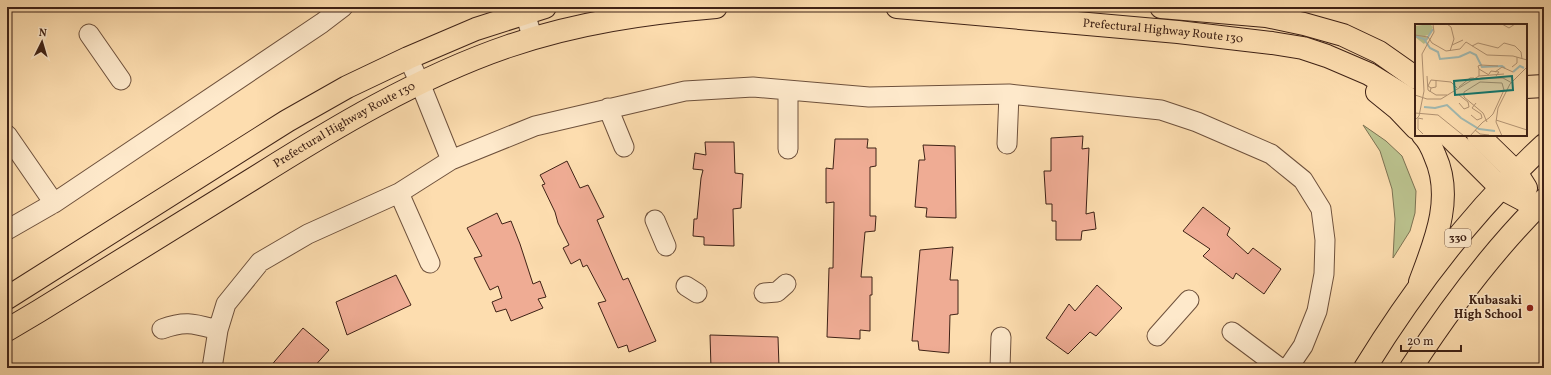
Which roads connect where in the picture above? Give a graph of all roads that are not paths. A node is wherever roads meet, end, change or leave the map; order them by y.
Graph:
1 (343, 7) edge
2 (545, 7) edge
3 (716, 7) edge
4 (897, 7) edge
5 (1161, 7) edge
6 (523, 10) edge
7 (89, 34) dead end
8 (533, 39) junction
9 (1379, 52) junction
10 (1327, 56) junction
11 (408, 58) junction
12 (1415, 58) edge
13 (1415, 77) edge
14 (121, 80) dead end
15 (420, 83) junction
16 (1544, 86) edge
17 (1527, 87) edge
18 (788, 90) junction
19 (1009, 94) junction
20 (1415, 102) edge
21 (608, 108) junction
22 (1415, 127) edge
23 (7, 135) edge
24 (1424, 136) edge
25 (1449, 136) edge
26 (1479, 136) edge
27 (1007, 144) dead end
28 (1544, 146) edge
29 (624, 147) dead end
30 (788, 149) dead end
31 (451, 160) junction
32 (1516, 172) junction
33 (1501, 188) junction
34 (399, 194) junction
35 (54, 203) junction
36 (1541, 203) edge
37 (656, 220) dead end
38 (7, 230) edge
39 (666, 246) dead end
40 (430, 263) dead end
41 (786, 284) dead end
42 (1417, 289) junction
43 (764, 294) dead end
44 (7, 298) edge
45 (1189, 300) dead end
46 (162, 329) dead end
47 (7, 330) edge
48 (218, 330) junction
49 (1232, 332) dead end
50 (1157, 336) dead end
51 (1001, 337) dead end
52 (212, 368) edge
53 (1000, 368) edge
54 (1280, 368) edge
55 (1288, 368) edge
56 (1365, 368) edge
57 (1412, 368) edge

1 - 35 street
2 - 6 main road
3 - 8 main road, Prefectural Highway Route 130
4 - 10 main road, Prefectural Highway Route 130
5 - 9 main road, Prefectural Highway Route 130
6 - 8 street
6 - 11 main road
7 - 14 street
8 - 15 main road, Prefectural Highway Route 130
9 - 12 main road
9 - 13 main road, Prefectural Highway Route 130
10 - 20 main road, Prefectural Highway Route 130
10 - 22 main road
11 - 15 street
11 - 44 main road
15 - 31 street
15 - 47 main road, Prefectural Highway Route 130
16 - 17 main road
18 - 19 street
18 - 21 street
18 - 30 street
19 - 27 street
19 - 55 street
21 - 29 street
21 - 31 street
23 - 35 street
24 - 42 main road
25 - 33 main road
26 - 32 main road
28 - 32 main road, 330
31 - 34 street
32 - 33 main road, 330
32 - 36 main road
33 - 36 main road
33 - 42 main road, 330
34 - 40 street
34 - 48 street
35 - 38 street
36 - 57 main road
37 - 39 street
41 - 43 street
42 - 56 main road, 330
45 - 50 street
46 - 48 street
48 - 52 street
49 - 54 street
51 - 53 street

